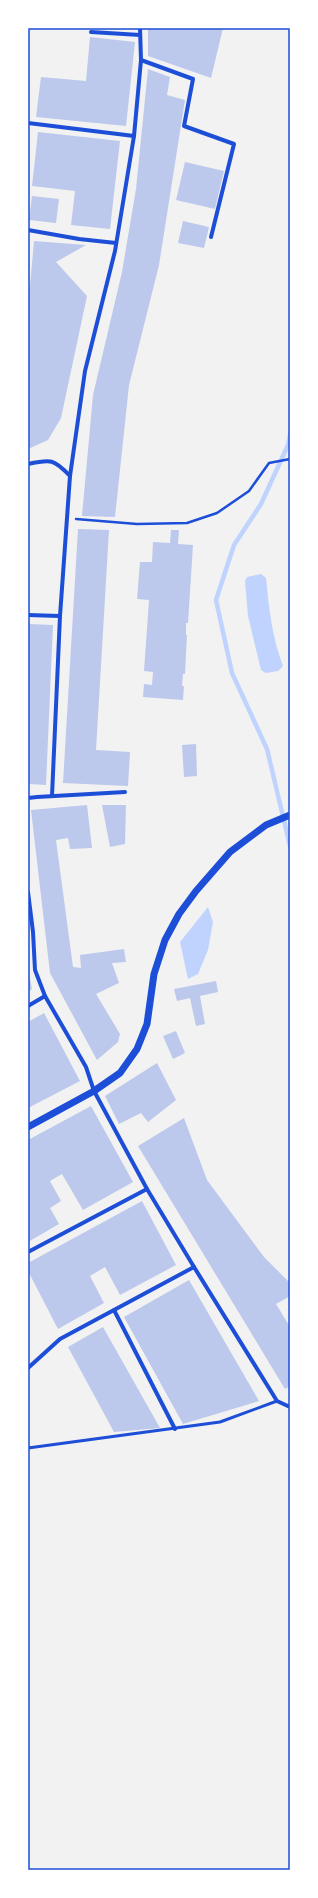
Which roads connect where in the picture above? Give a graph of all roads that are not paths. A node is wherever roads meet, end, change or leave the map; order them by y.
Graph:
1 (140, 28) edge
2 (91, 32) dead end
3 (140, 35) junction
4 (141, 60) junction
5 (28, 123) edge
6 (134, 136) junction
7 (28, 230) edge
8 (211, 237) dead end
9 (116, 243) junction
10 (28, 464) edge
11 (70, 476) junction
12 (28, 615) edge
13 (60, 616) junction
14 (125, 792) dead end
15 (52, 796) junction
16 (28, 798) edge
17 (290, 815) edge
18 (28, 892) edge
19 (45, 996) junction
20 (28, 1006) edge
21 (94, 1091) junction
22 (28, 1127) edge
23 (147, 1189) junction
24 (28, 1252) edge
25 (194, 1267) junction
26 (114, 1310) junction
27 (28, 1368) edge
28 (277, 1401) junction
29 (290, 1407) edge
30 (175, 1429) junction
31 (28, 1448) edge

1 - 3 street
2 - 3 street
3 - 4 street
4 - 6 street
4 - 8 street
5 - 6 street
6 - 9 street
7 - 9 street
9 - 11 street
10 - 11 street
11 - 13 street
12 - 13 street
13 - 15 street
14 - 15 street
15 - 16 street
17 - 21 street
18 - 19 street
19 - 20 street
19 - 21 street
21 - 22 street
21 - 23 street
23 - 24 street
23 - 25 street
25 - 26 street
25 - 28 street
26 - 27 street
26 - 30 street
28 - 29 street
28 - 30 lane
30 - 31 lane

